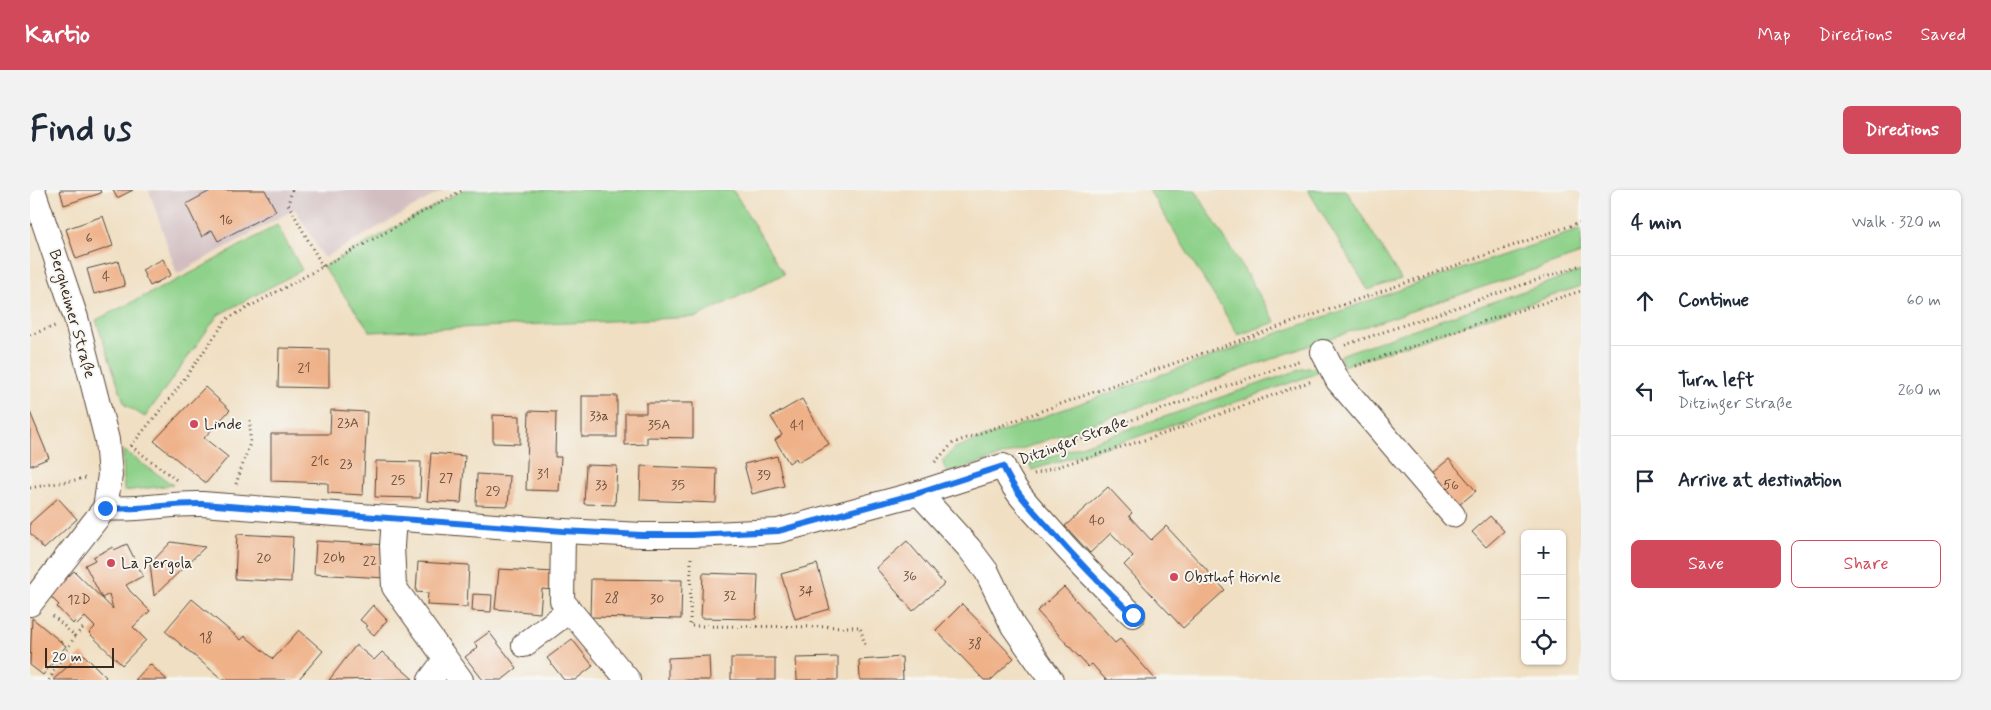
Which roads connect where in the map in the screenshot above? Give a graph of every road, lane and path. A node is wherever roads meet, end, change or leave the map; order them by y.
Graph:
1 (33, 190) edge
2 (292, 190) edge
3 (463, 190) edge
4 (1581, 222) edge
5 (1581, 265) edge
6 (323, 267) junction
7 (1581, 291) edge
8 (1323, 352) junction
9 (1333, 374) junction
10 (250, 418) dead end
11 (107, 440) junction
12 (131, 446) junction
13 (1006, 473) junction
14 (110, 476) junction
15 (30, 488) edge
16 (923, 492) junction
17 (202, 504) junction
18 (228, 506) junction
19 (105, 508) junction
20 (1452, 515) dead end
21 (394, 518) junction
22 (563, 531) junction
23 (692, 535) junction
24 (32, 601) edge
25 (569, 611) junction
26 (1133, 615) dead end
27 (84, 627) dead end
28 (75, 636) junction
29 (524, 645) dead end
30 (865, 645) dead end
31 (445, 660) junction
32 (49, 680) edge
33 (430, 680) edge
34 (461, 680) edge
35 (628, 680) edge
36 (1051, 680) edge

1 - 11 street, Bergheimer Straße
2 - 6 path
3 - 6 path
4 - 16 path
5 - 8 path, Ditzinger Straße
6 - 12 path
7 - 9 path
8 - 9 street
8 - 13 path, Ditzinger Straße
9 - 13 path
9 - 20 street
10 - 18 path
11 - 12 path
11 - 14 street
12 - 17 path
13 - 16 street, Ditzinger Straße
13 - 26 street
14 - 15 path
14 - 19 street
16 - 23 street, Ditzinger Straße
16 - 36 street
17 - 18 street, Ditzinger Straße
17 - 19 street, Ditzinger Straße
18 - 21 street, Ditzinger Straße
19 - 24 street
21 - 22 street, Ditzinger Straße
21 - 31 street
22 - 23 street, Ditzinger Straße
22 - 25 street
23 - 30 path
24 - 28 path
25 - 29 street
25 - 35 street
27 - 28 path
28 - 32 path
31 - 33 street
31 - 34 street

